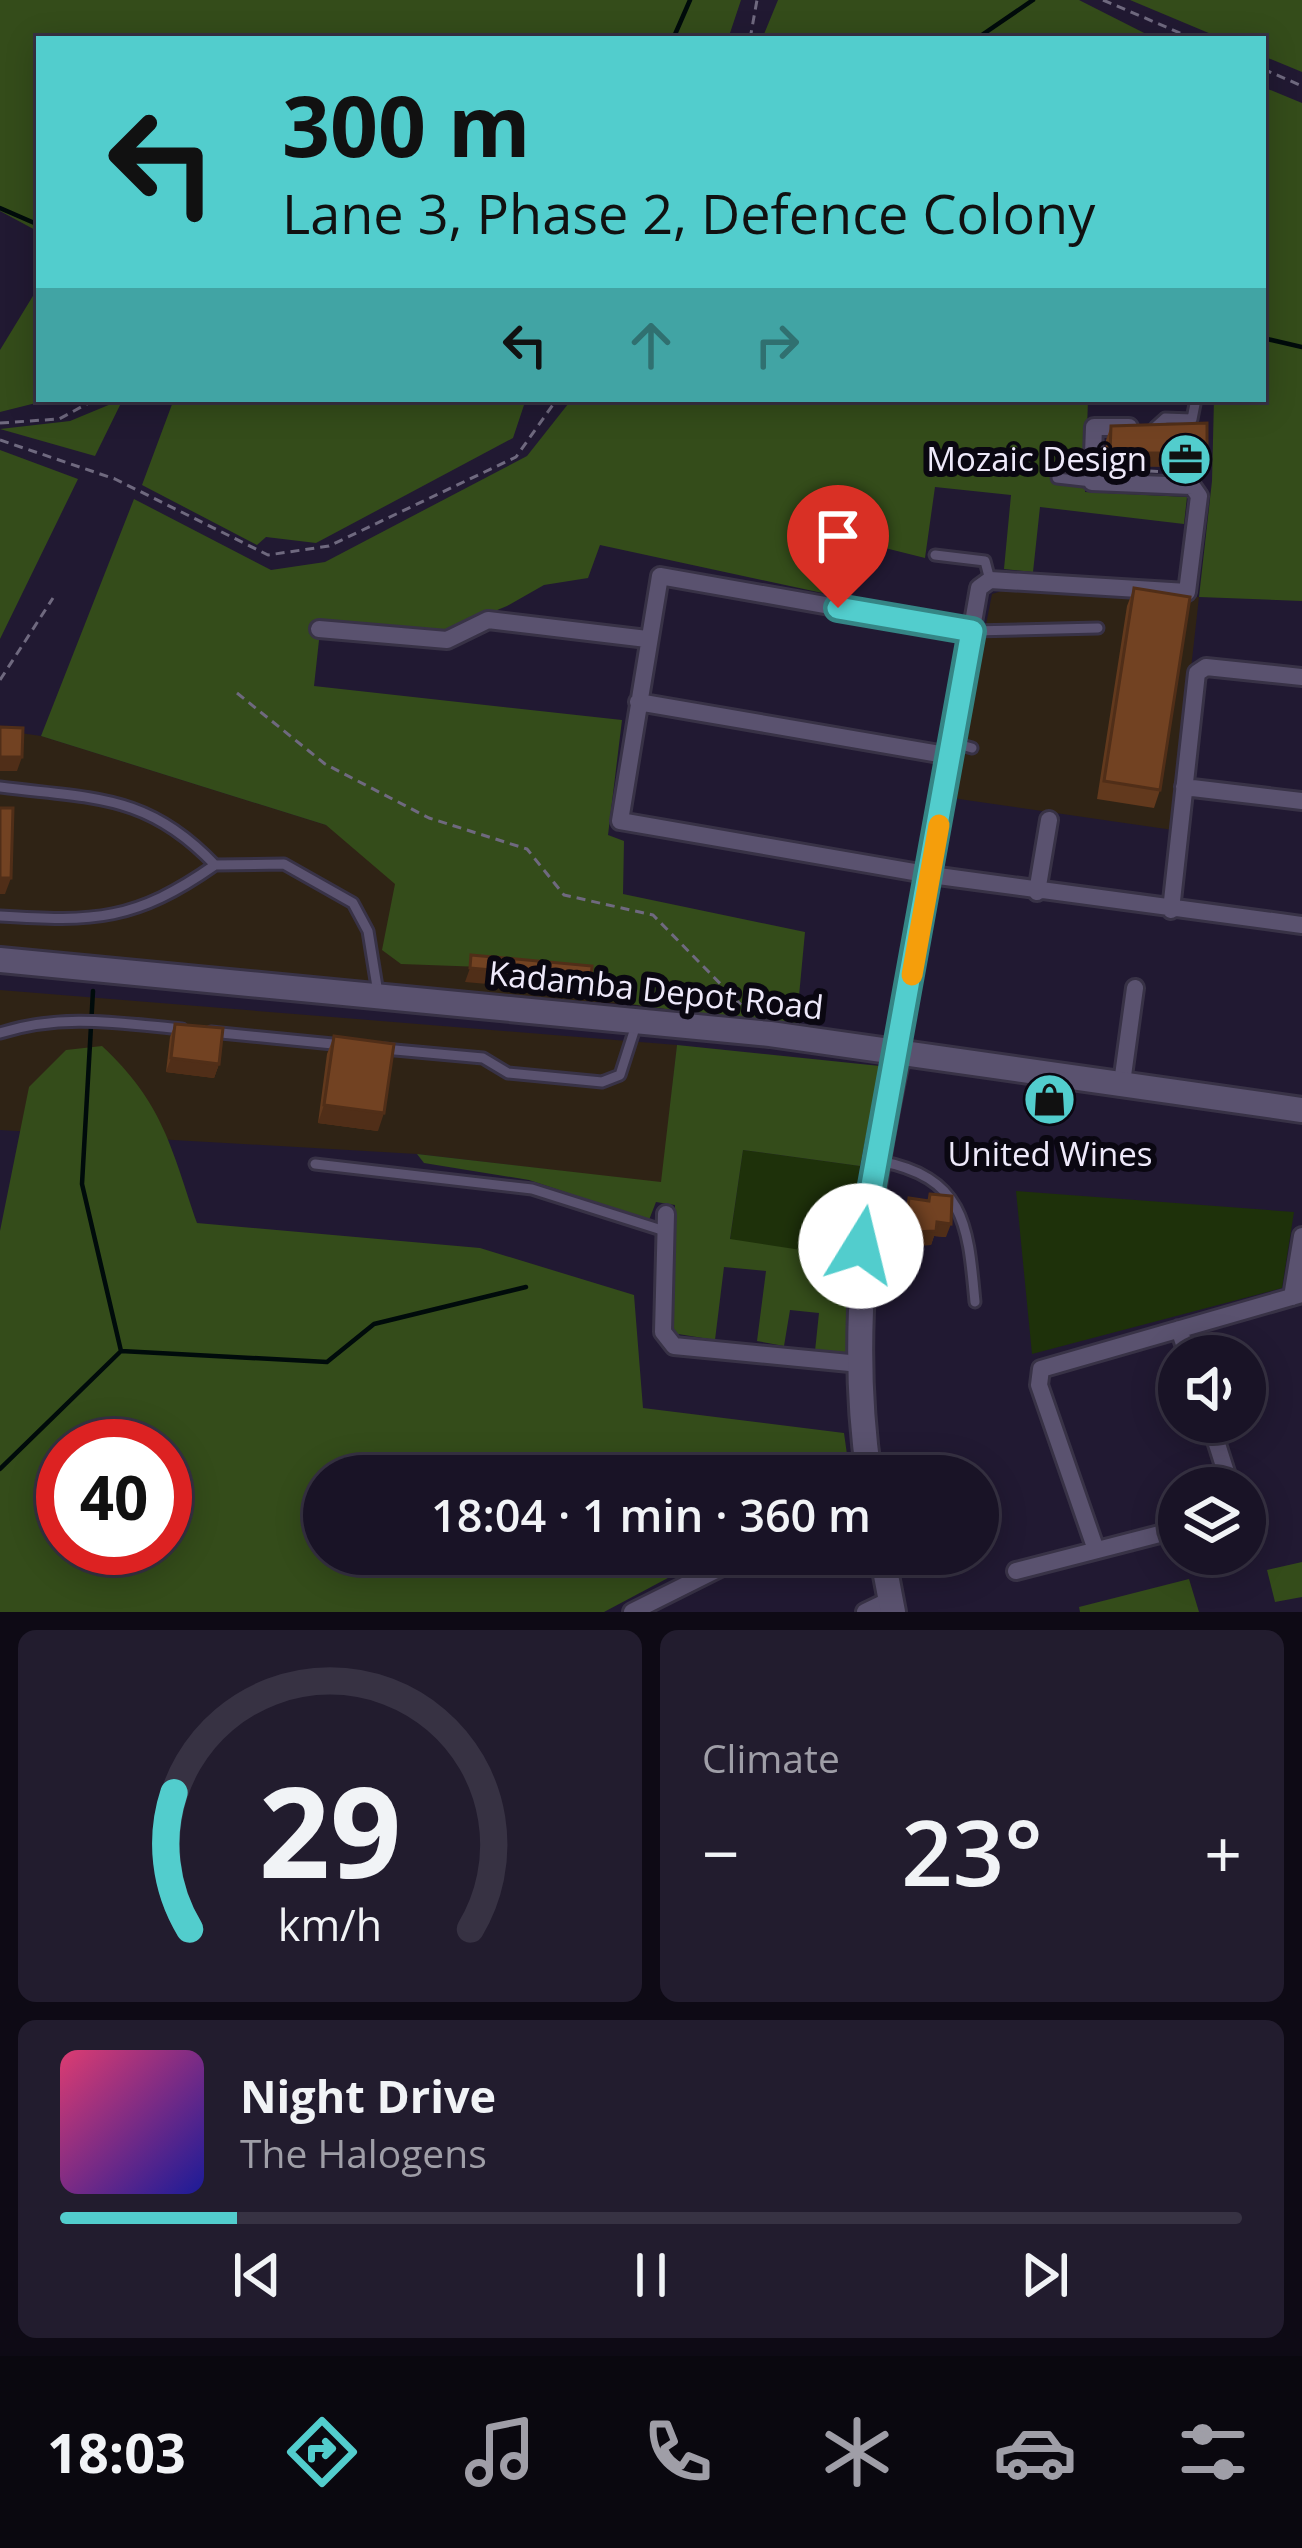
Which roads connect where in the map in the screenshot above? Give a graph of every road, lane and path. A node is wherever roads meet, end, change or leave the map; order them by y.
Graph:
1 (757, 0) edge
2 (1103, 0) edge
3 (751, 36) edge
4 (1187, 36) edge
5 (1266, 70) edge
6 (1302, 86) edge
7 (90, 402) edge
8 (555, 402) edge
9 (1195, 402) edge
10 (0, 423) edge
11 (1155, 427) joint
12 (0, 440) edge
13 (1186, 466) edge
14 (1170, 467) edge
15 (1149, 471) dead end
16 (1057, 478) dead end
17 (1092, 482) junction
18 (1186, 486) junction
19 (935, 556) dead end
20 (990, 580) junction
21 (53, 598) dead end
22 (1098, 628) dead end
23 (320, 629) dead end
24 (972, 631) junction
25 (647, 640) junction
26 (1302, 677) edge
27 (0, 680) edge
28 (237, 693) dead end
29 (638, 703) junction
30 (972, 748) dead end
31 (952, 749) junction
32 (0, 787) edge
33 (1184, 787) junction
34 (1302, 801) edge
35 (1049, 820) dead end
36 (215, 865) junction
37 (931, 875) junction
38 (1037, 892) junction
39 (1171, 910) junction
40 (0, 916) edge
41 (1302, 925) edge
42 (0, 960) edge
43 (1136, 988) dead end
44 (379, 994) junction
45 (637, 1019) junction
46 (0, 1033) edge
47 (770, 1034) junction
48 (346, 1045) edge
49 (369, 1047) edge
50 (898, 1052) junction
51 (1121, 1083) junction
52 (1302, 1110) edge
53 (874, 1161) junction
54 (315, 1164) dead end
55 (667, 1223) joint
56 (1302, 1236) edge
57 (1297, 1295) edge
58 (975, 1302) dead end
59 (1180, 1329) junction
60 (1182, 1335) edge
61 (860, 1364) junction
62 (867, 1455) edge
63 (1158, 1534) edge
64 (1096, 1550) junction
65 (1016, 1571) dead end
66 (706, 1575) edge
67 (886, 1575) edge
68 (891, 1606) edge
69 (632, 1612) edge
70 (865, 1612) edge

1 - 3 path
2 - 4 path
5 - 6 path
7 - 10 path
8 - 12 path
9 - 11 lane
11 - 17 street
13 - 18 path, bridge
14 - 15 path, bridge
16 - 17 lane
17 - 18 street
18 - 20 street
19 - 20 lane
20 - 24 street
21 - 27 path
22 - 24 lane
23 - 25 street
24 - 25 street
24 - 31 street
25 - 29 street
26 - 33 street
28 - 47 path
29 - 31 street
29 - 37 street
30 - 31 lane
31 - 37 street
32 - 36 lane
33 - 34 street
33 - 39 street
35 - 38 street
36 - 40 lane
36 - 44 lane
37 - 38 street
37 - 50 street
38 - 39 street
39 - 41 street
42 - 44 street, Kadamba Depot Road
43 - 51 street
44 - 45 street, Kadamba Depot Road
45 - 47 street, Kadamba Depot Road
45 - 49 lane
46 - 48 lane
47 - 50 street, Kadamba Depot Road
50 - 51 street, Kadamba Depot Road
50 - 53 street
51 - 52 street, Kadamba Depot Road
53 - 58 lane
53 - 61 street
54 - 55 lane
55 - 61 street
56 - 57 street
57 - 59 street
59 - 60 street
59 - 64 street
61 - 62 street
63 - 64 street
64 - 65 street
66 - 69 street
67 - 68 street
68 - 70 street

